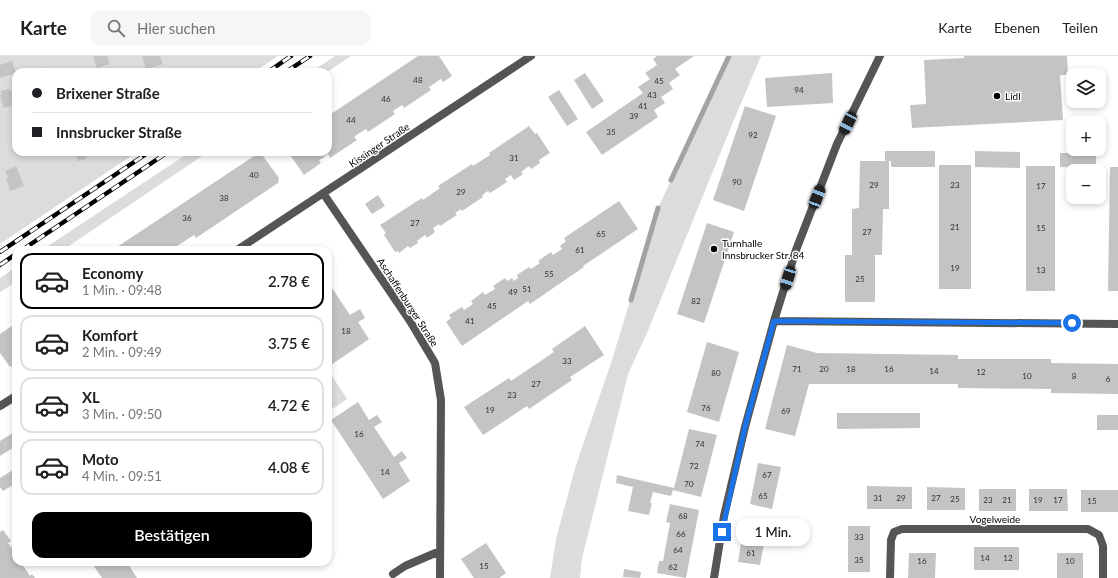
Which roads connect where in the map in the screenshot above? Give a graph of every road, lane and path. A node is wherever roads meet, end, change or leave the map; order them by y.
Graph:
1 (531, 56) edge
2 (880, 56) edge
3 (323, 193) junction
4 (243, 246) edge
5 (774, 321) junction
6 (1118, 324) edge
7 (12, 398) edge
8 (0, 406) edge
9 (440, 551) junction
10 (393, 574) dead end
11 (440, 578) edge
12 (714, 578) edge
13 (890, 578) edge
14 (1103, 578) edge

1 - 3 street, Kissinger Straße
2 - 5 street
3 - 4 street, Kissinger Straße
3 - 9 street, Aschaffenburger Straße
5 - 6 street
5 - 12 street
7 - 8 street
9 - 10 street
9 - 11 street, Aschaffenburger Straße
13 - 14 street, Vogelweide

